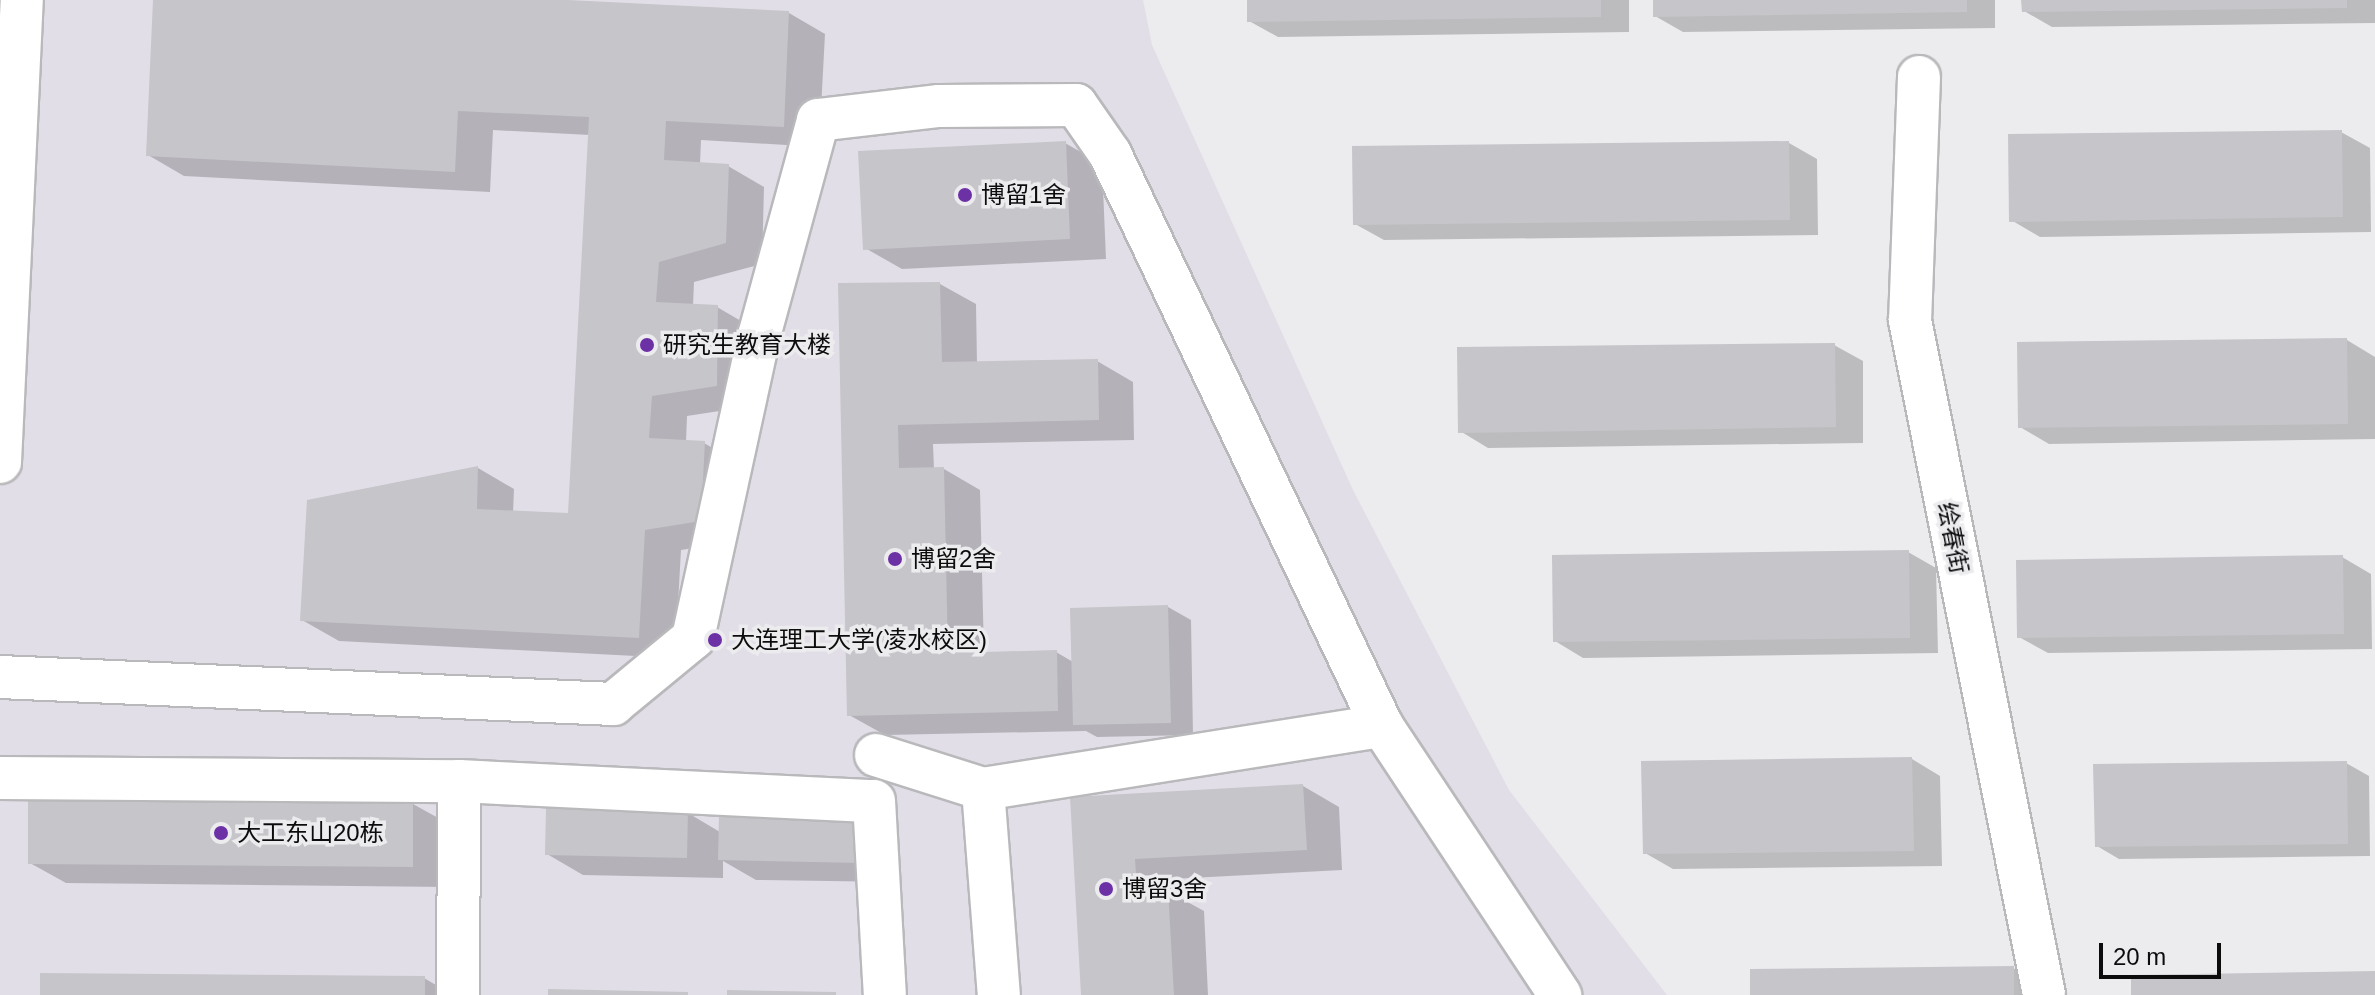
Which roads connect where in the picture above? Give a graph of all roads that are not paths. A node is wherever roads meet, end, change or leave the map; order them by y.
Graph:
1 (22, 0) edge
2 (1919, 77) dead end
3 (0, 462) edge
4 (0, 677) edge
5 (1382, 726) junction
6 (876, 755) dead end
7 (0, 778) edge
8 (459, 781) junction
9 (983, 789) junction
10 (458, 995) edge
11 (885, 995) edge
12 (999, 995) edge
13 (1560, 995) edge
14 (2044, 995) edge

1 - 3 street
2 - 14 street, 绘春街
4 - 5 street
5 - 9 street
5 - 13 street
6 - 9 street
7 - 8 street
8 - 10 street
8 - 11 street
9 - 12 street

